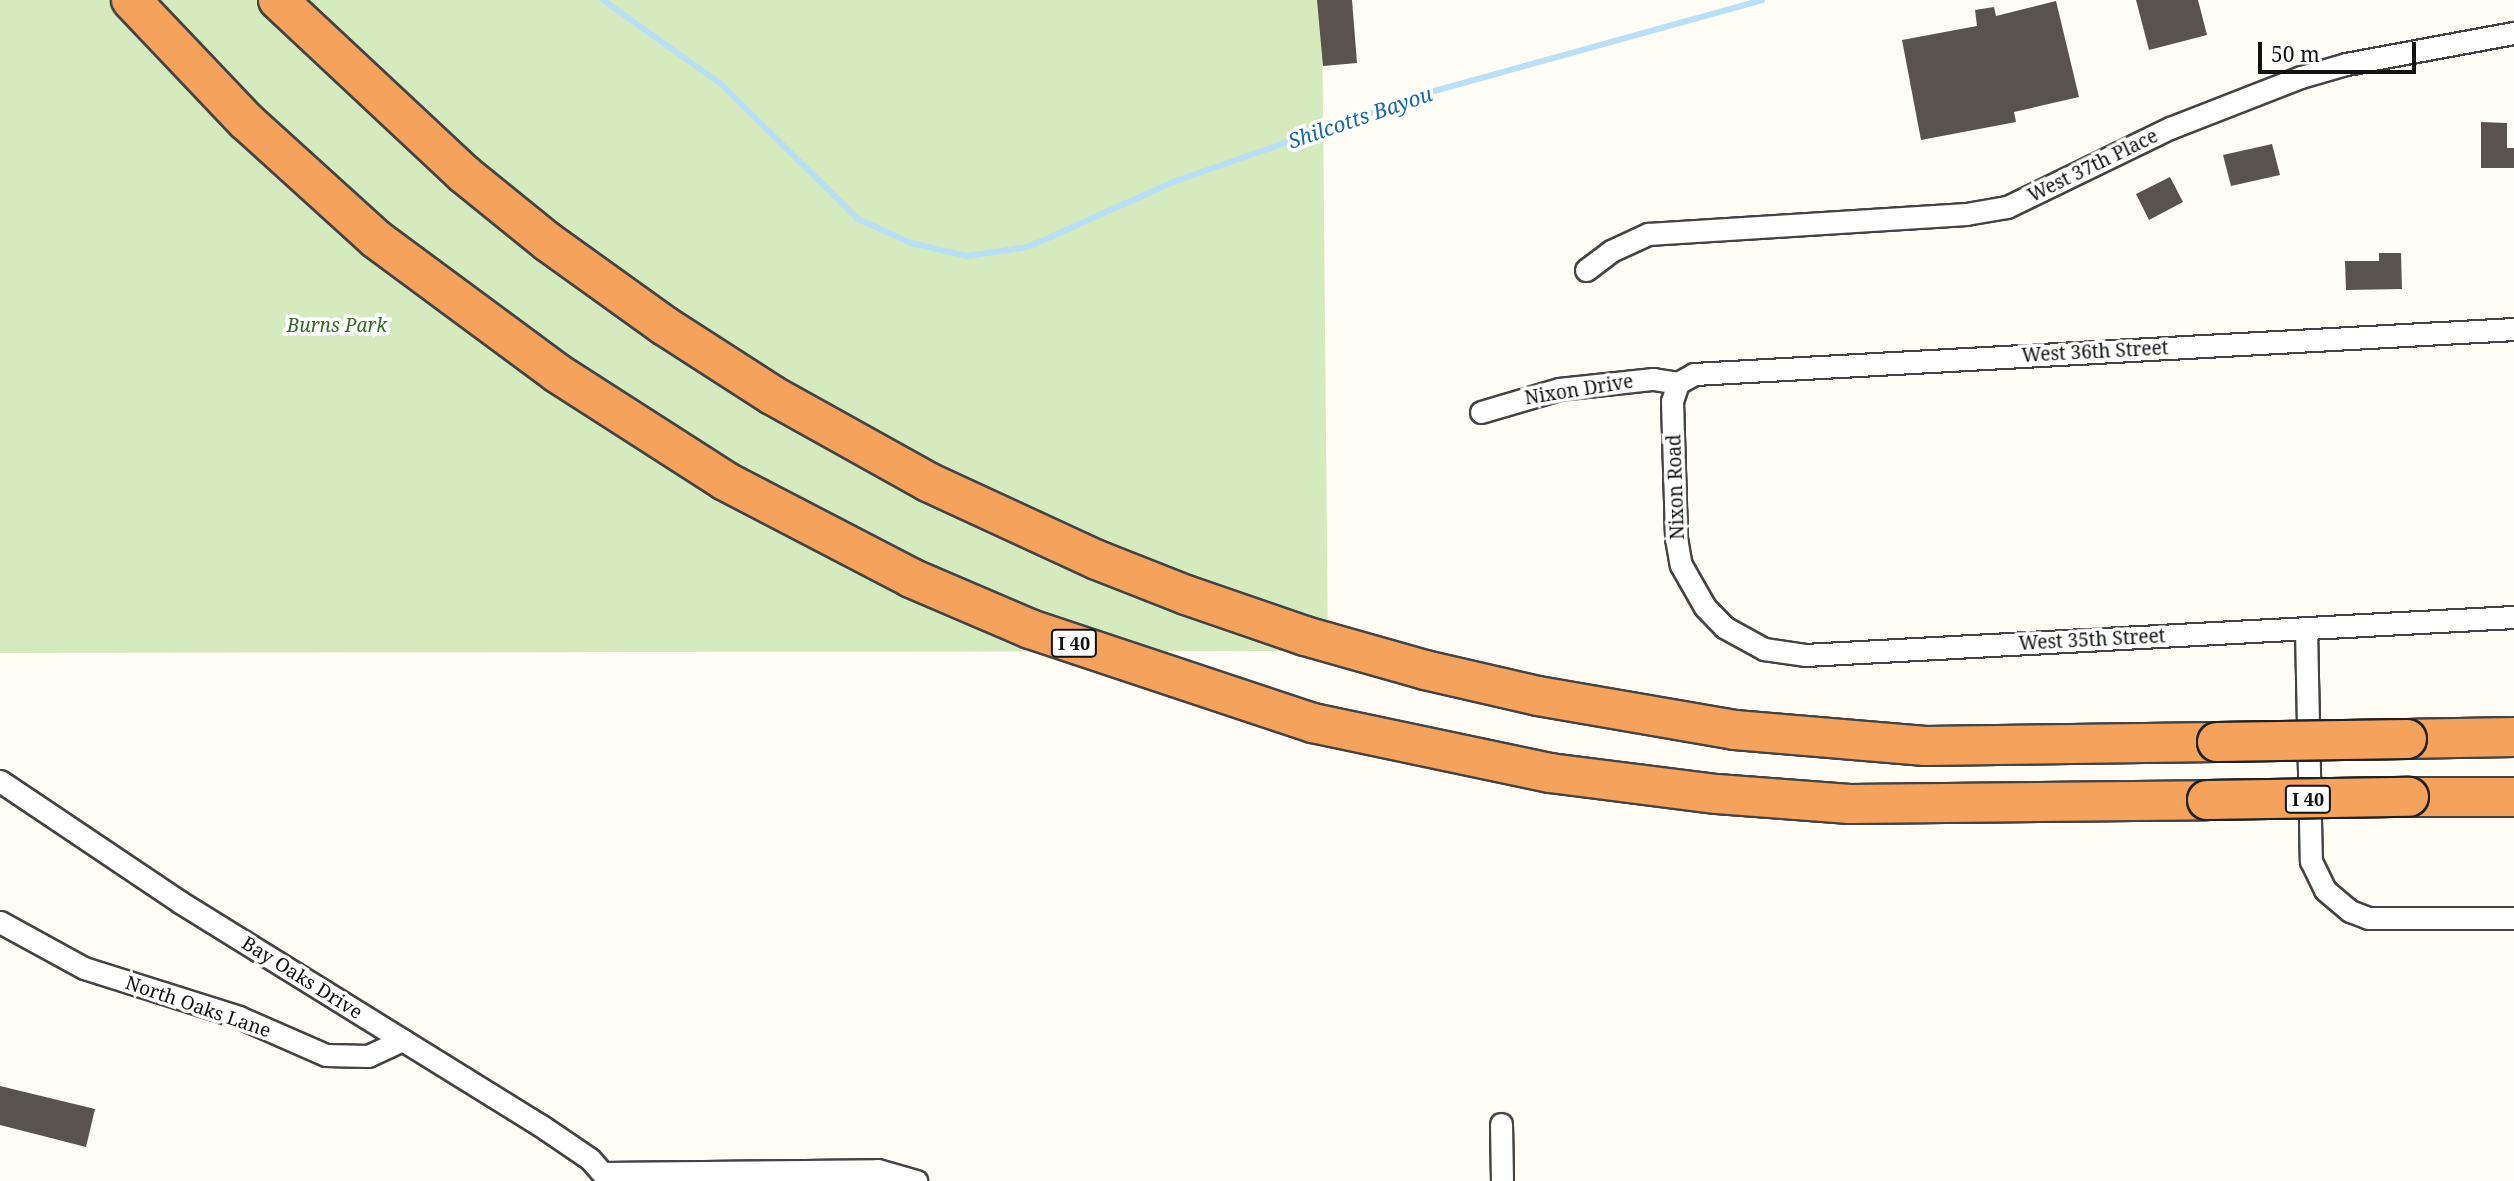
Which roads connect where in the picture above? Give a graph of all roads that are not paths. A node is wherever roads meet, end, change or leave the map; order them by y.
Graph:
1 (131, 0) edge
2 (278, 0) edge
3 (2514, 33) edge
4 (1586, 270) dead end
5 (2514, 329) edge
6 (1678, 383) junction
7 (1481, 412) dead end
8 (1693, 590) joint
9 (2514, 617) edge
10 (2306, 629) junction
11 (2514, 737) edge
12 (0, 781) edge
13 (2514, 797) edge
14 (2514, 918) edge
15 (0, 922) edge
16 (402, 1040) junction
17 (1501, 1124) dead end
18 (607, 1177) edge
19 (916, 1181) edge
20 (1502, 1181) edge

1 - 13 highway, I 40, bridge
2 - 11 highway, bridge
3 - 4 street, West 37th Place
5 - 6 street, West 36th Street
6 - 7 street, Nixon Drive
6 - 8 street, Nixon Road
8 - 10 street, West 35th Street
9 - 10 street, West 35th Street
10 - 14 street
12 - 16 street, Bay Oaks Drive
15 - 16 street, North Oaks Lane
16 - 18 street, Bay Oaks Drive
17 - 20 street
18 - 19 street, Bay Oaks Drive

